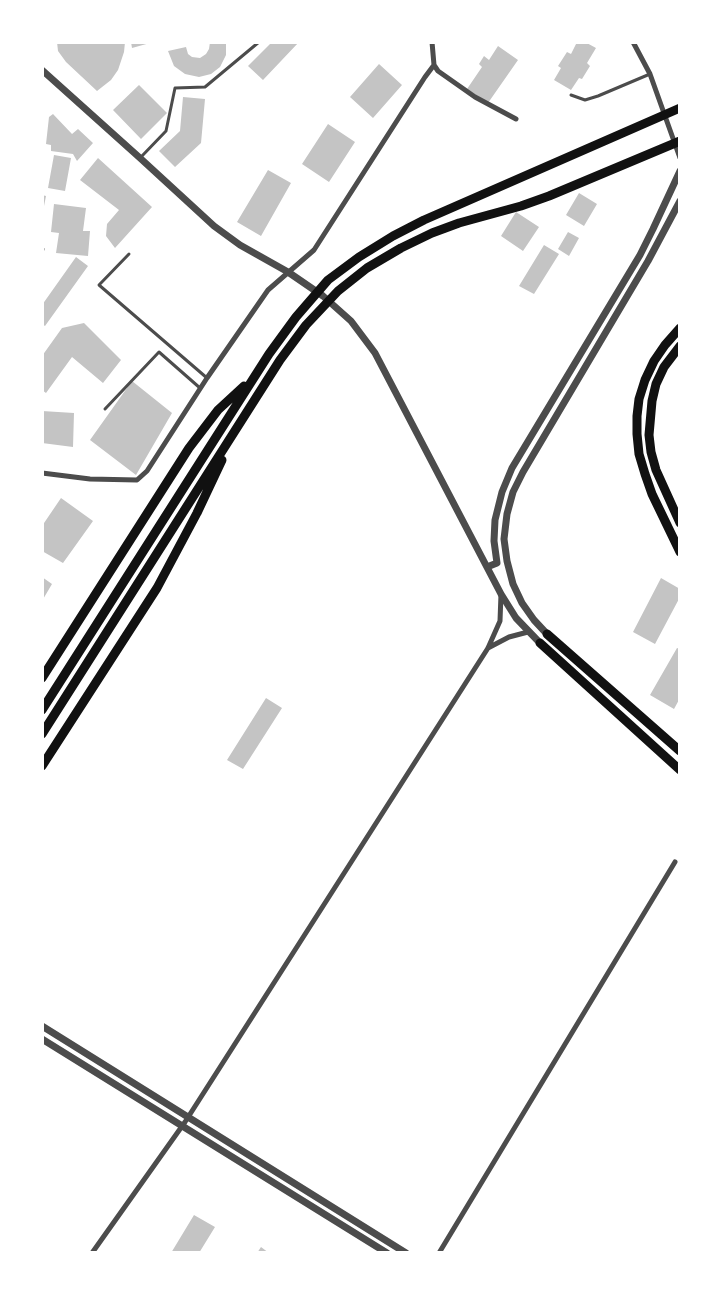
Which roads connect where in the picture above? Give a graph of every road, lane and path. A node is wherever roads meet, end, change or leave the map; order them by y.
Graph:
1 (259, 42) edge
2 (432, 42) edge
3 (633, 42) edge
4 (434, 65) junction
5 (42, 70) edge
6 (650, 74) junction
7 (571, 95) dead end
8 (680, 108) edge
9 (516, 119) dead end
10 (680, 141) edge
11 (140, 158) junction
12 (680, 158) edge
13 (680, 171) edge
14 (680, 201) edge
15 (129, 254) dead end
16 (288, 272) junction
17 (680, 328) edge
18 (680, 346) edge
19 (254, 377) junction
20 (207, 378) junction
21 (200, 388) junction
22 (105, 409) dead end
23 (237, 427) junction
24 (42, 473) edge
25 (680, 523) edge
26 (680, 552) edge
27 (507, 561) junction
28 (496, 564) junction
29 (487, 567) junction
30 (501, 594) junction
31 (528, 632) junction
32 (547, 634) joint
33 (540, 643) joint
34 (488, 648) junction
35 (42, 678) edge
36 (42, 710) edge
37 (42, 734) edge
38 (680, 751) edge
39 (42, 765) edge
40 (680, 770) edge
41 (675, 862) dead end
42 (42, 1026) edge
43 (42, 1039) edge
44 (188, 1117) junction
45 (182, 1126) junction
46 (92, 1253) edge
47 (387, 1253) edge
48 (406, 1253) edge
49 (439, 1253) edge

1 - 11 lane
2 - 4 street
3 - 6 street
4 - 9 street
4 - 16 street
5 - 11 street
6 - 7 lane
6 - 12 street
8 - 19 highway
10 - 23 highway
11 - 16 street
13 - 28 street
14 - 27 street
15 - 20 lane
16 - 20 street
16 - 29 street
17 - 26 highway
18 - 25 highway
19 - 35 highway
19 - 36 highway
20 - 21 street
21 - 22 lane
21 - 24 street
23 - 37 highway
23 - 39 highway
27 - 28 street
27 - 32 street
28 - 29 street
29 - 30 street
30 - 31 street
30 - 34 street
31 - 33 street
31 - 34 street
32 - 38 highway
33 - 40 highway
34 - 44 street
41 - 49 street
42 - 44 street
43 - 45 street
44 - 45 street
44 - 48 street
45 - 46 street
45 - 47 street

